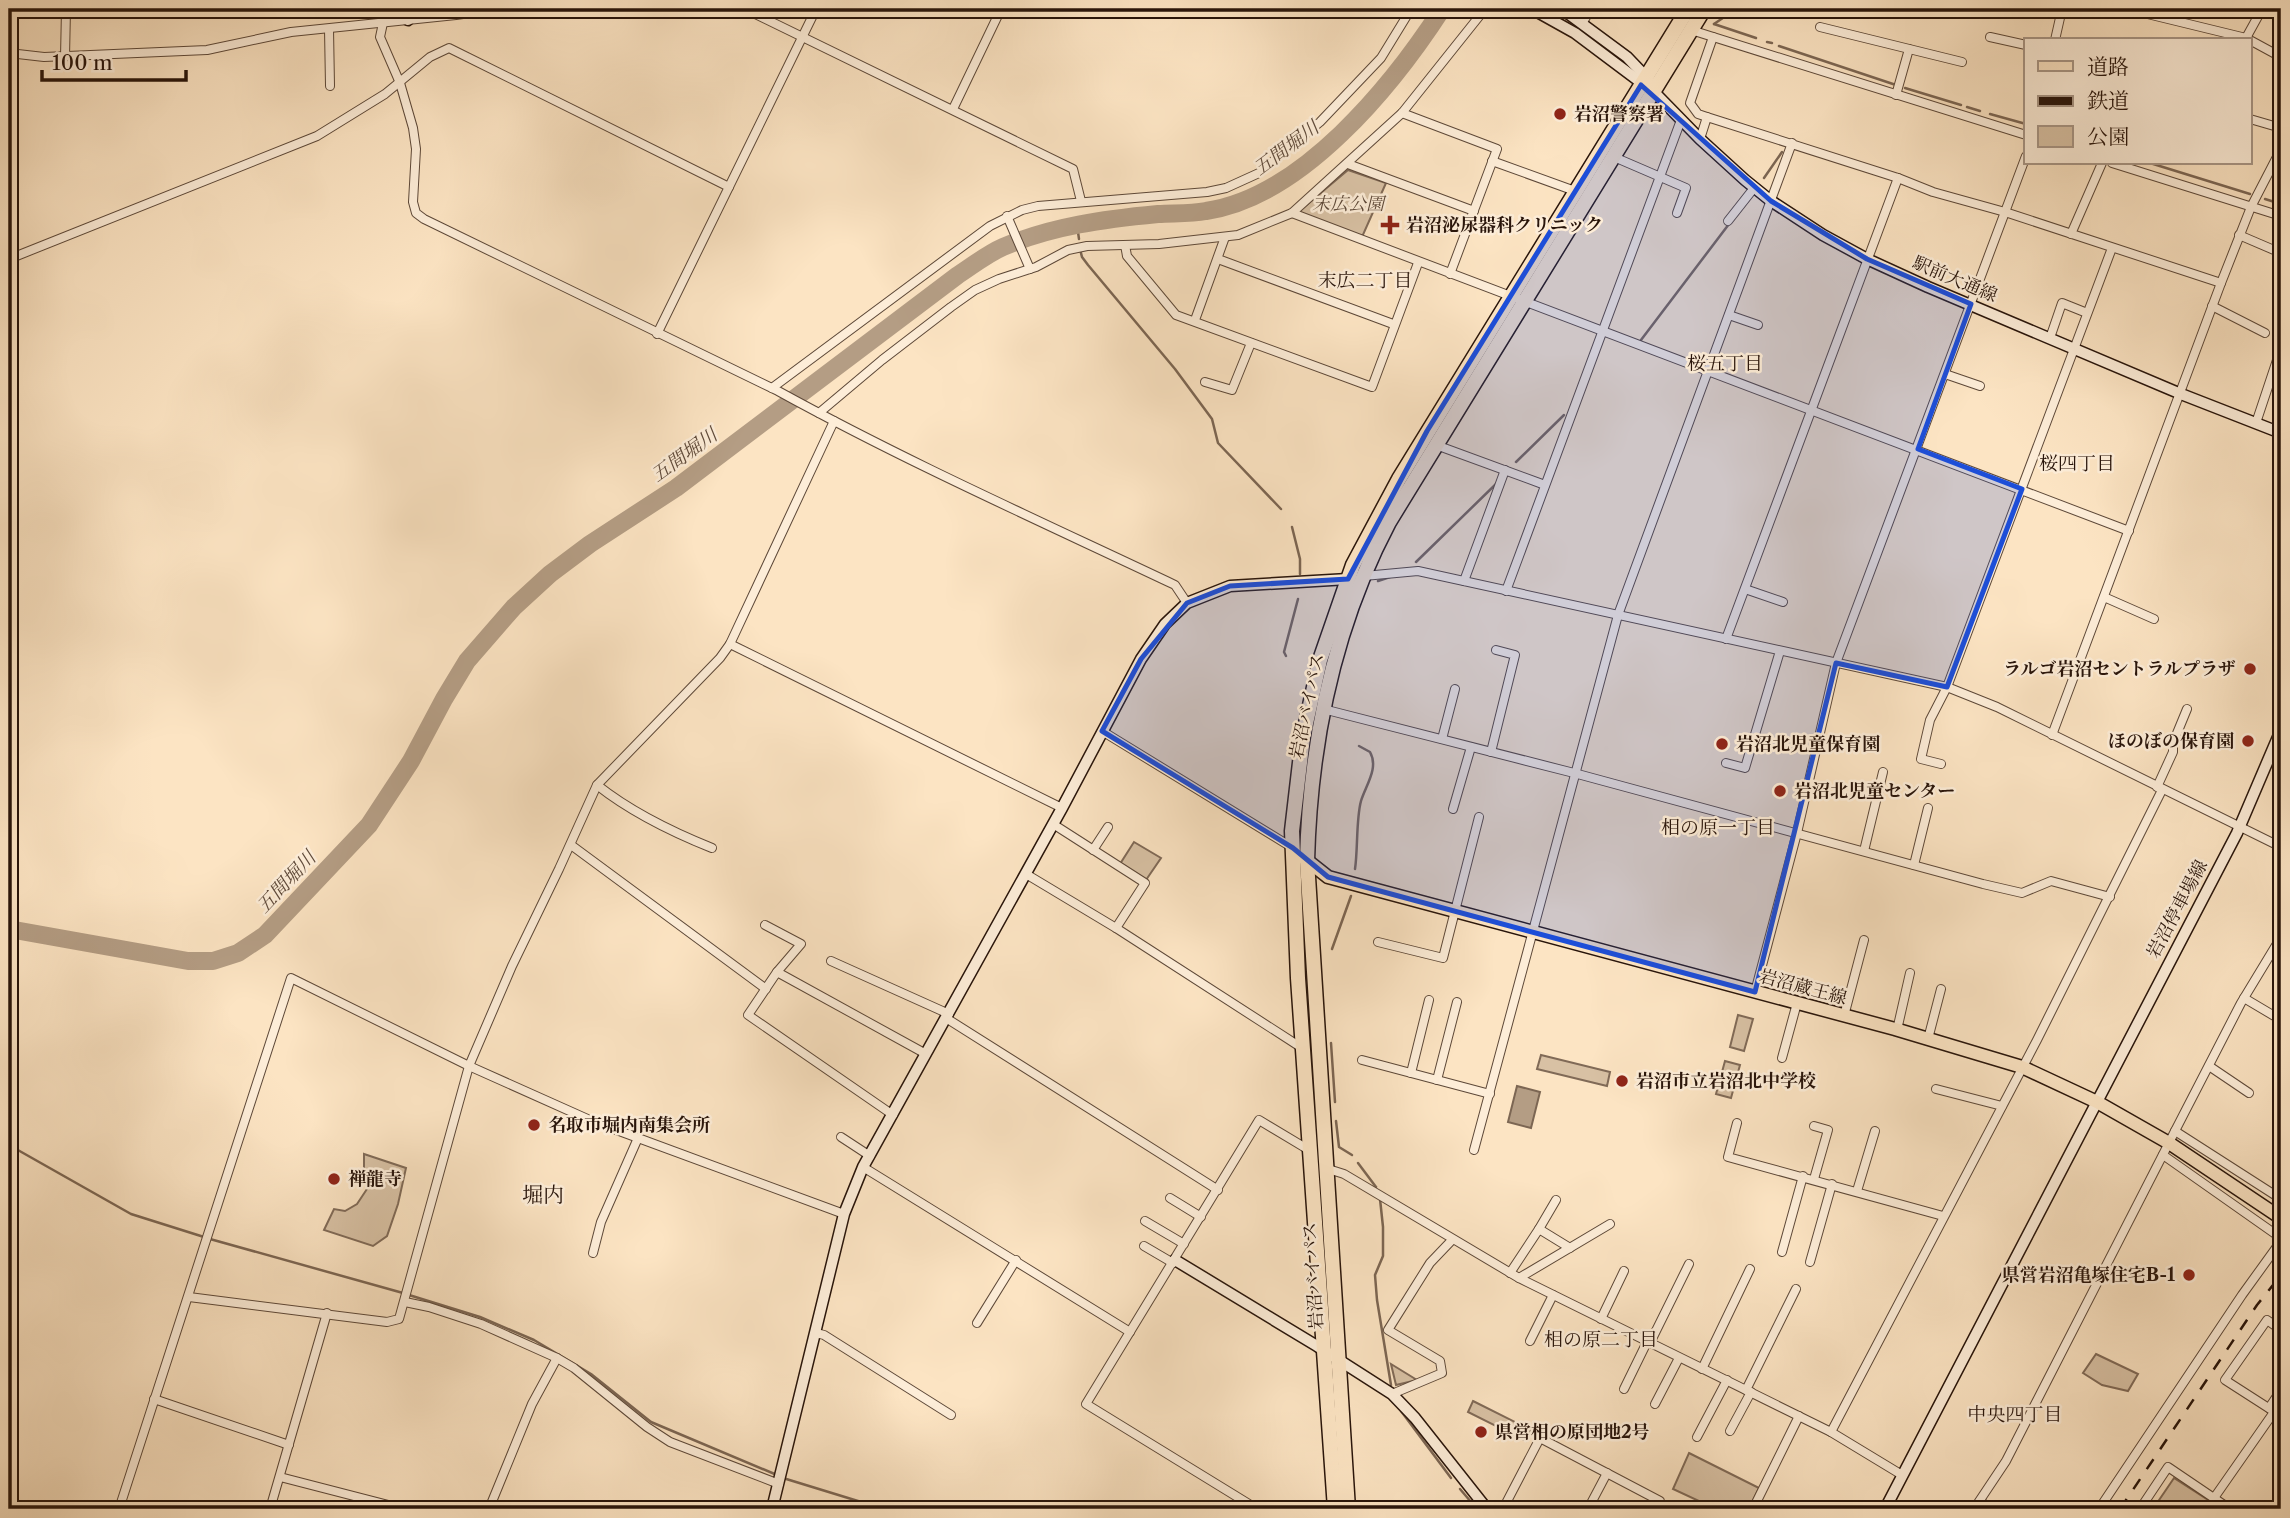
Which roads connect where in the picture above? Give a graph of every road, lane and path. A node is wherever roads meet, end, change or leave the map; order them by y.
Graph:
1 (66, 9) edge
2 (498, 9) edge
3 (745, 9) edge
4 (816, 9) edge
5 (1001, 9) edge
6 (1411, 9) edge
7 (1485, 9) edge
8 (1532, 9) edge
9 (1562, 9) edge
10 (1591, 9) edge
11 (1688, 9) edge
12 (1704, 9) edge
13 (2062, 9) edge
14 (2127, 9) edge
15 (2262, 9) edge
16 (2139, 10) edge
17 (410, 14) edge
18 (1583, 22) junction
19 (383, 23) junction
20 (1820, 27) dead end
21 (329, 29) junction
22 (1691, 30) junction
23 (803, 37) junction
24 (1713, 37) junction
25 (1990, 37) dead end
26 (2055, 38) edge
27 (2246, 38) joint
28 (2252, 41) edge
29 (2024, 45) edge
30 (1909, 49) junction
31 (9, 53) edge
32 (65, 57) junction
33 (2281, 57) edge
34 (1962, 62) dead end
35 (1644, 80) junction
36 (400, 83) junction
37 (330, 86) dead end
38 (1655, 93) junction
39 (1896, 95) junction
40 (953, 109) junction
41 (1402, 113) junction
42 (1707, 117) junction
43 (1681, 120) junction
44 (2252, 120) edge
45 (2281, 128) edge
46 (2024, 134) edge
47 (1700, 139) junction
48 (1792, 143) junction
49 (2281, 149) edge
50 (1615, 157) junction
51 (1492, 161) junction
52 (2024, 161) edge
53 (1348, 164) junction
54 (2102, 164) edge
55 (2115, 164) edge
56 (1660, 177) junction
57 (1898, 178) junction
58 (729, 187) junction
59 (1754, 188) junction
60 (1575, 191) junction
61 (1081, 201) junction
62 (1771, 201) junction
63 (2251, 207) junction
64 (1474, 211) junction
65 (2005, 212) junction
66 (1292, 213) junction
67 (1677, 213) dead end
68 (2281, 216) edge
69 (1008, 218) junction
70 (1728, 221) dead end
71 (2071, 234) junction
72 (2239, 235) junction
73 (1225, 237) junction
74 (1125, 245) junction
75 (2112, 248) junction
76 (2281, 253) edge
77 (9, 259) edge
78 (1867, 259) junction
79 (1218, 260) junction
80 (1418, 262) junction
81 (1029, 266) junction
82 (1450, 274) junction
83 (2221, 283) junction
84 (1517, 298) junction
85 (1971, 304) junction
86 (2212, 306) junction
87 (2087, 313) junction
88 (1729, 314) junction
89 (1195, 320) junction
90 (1393, 324) junction
91 (1758, 325) dead end
92 (1602, 331) junction
93 (2265, 333) dead end
94 (657, 334) junction
95 (2050, 338) junction
96 (1251, 343) junction
97 (2074, 348) junction
98 (2281, 348) edge
99 (2278, 370) edge
100 (1708, 371) junction
101 (1945, 374) junction
102 (1205, 382) dead end
103 (1980, 386) dead end
104 (775, 389) junction
105 (2181, 394) junction
106 (1812, 410) junction
107 (817, 412) junction
108 (834, 421) junction
109 (2256, 423) junction
110 (2281, 433) edge
111 (1436, 445) junction
112 (1918, 449) junction
113 (1505, 470) junction
114 (1545, 485) junction
115 (2022, 489) junction
116 (2129, 531) junction
117 (1364, 576) junction
118 (1348, 579) junction
119 (1464, 581) junction
120 (1745, 589) junction
121 (1506, 590) junction
122 (2104, 597) junction
123 (1783, 602) dead end
124 (1187, 603) junction
125 (1618, 615) junction
126 (2154, 619) dead end
127 (1726, 639) junction
128 (730, 644) junction
129 (1496, 650) dead end
130 (1780, 651) junction
131 (1836, 663) junction
132 (1947, 687) junction
133 (1455, 689) dead end
134 (1323, 709) junction
135 (2187, 709) dead end
136 (2281, 730) edge
137 (1102, 731) junction
138 (2052, 734) junction
139 (1442, 739) junction
140 (1471, 747) junction
141 (1491, 752) junction
142 (1726, 763) dead end
143 (1941, 764) dead end
144 (1883, 772) dead end
145 (1574, 773) junction
146 (597, 785) junction
147 (2160, 789) junction
148 (1928, 807) dead end
149 (1062, 808) junction
150 (1453, 809) dead end
151 (1479, 817) dead end
152 (1053, 824) junction
153 (2240, 826) junction
154 (1108, 827) dead end
155 (1797, 833) junction
156 (571, 845) junction
157 (2281, 847) edge
158 (712, 848) dead end
159 (1293, 848) junction
160 (1093, 850) junction
161 (1864, 851) junction
162 (1307, 861) junction
163 (1914, 865) junction
164 (1026, 874) junction
165 (2110, 897) junction
166 (1455, 910) junction
167 (765, 925) dead end
168 (1116, 928) junction
169 (1532, 932) junction
170 (2281, 937) edge
171 (1864, 940) dead end
172 (1378, 942) dead end
173 (831, 961) dead end
174 (777, 972) junction
175 (1910, 973) dead end
176 (766, 989) junction
177 (1941, 989) dead end
178 (1755, 992) junction
179 (2244, 998) junction
180 (1429, 1000) dead end
181 (1457, 1002) dead end
182 (1797, 1003) junction
183 (948, 1016) junction
184 (1844, 1016) junction
185 (2281, 1020) edge
186 (1897, 1030) junction
187 (1928, 1039) junction
188 (1304, 1048) junction
189 (926, 1054) junction
190 (1782, 1058) dead end
191 (1362, 1060) dead end
192 (469, 1066) junction
193 (2209, 1066) junction
194 (2022, 1068) junction
195 (1411, 1073) junction
196 (1437, 1080) junction
197 (1936, 1089) dead end
198 (2249, 1093) dead end
199 (1490, 1094) junction
200 (2097, 1102) junction
201 (2001, 1106) junction
202 (892, 1115) junction
203 (1737, 1123) dead end
204 (1814, 1126) dead end
205 (1875, 1130) dead end
206 (841, 1137) dead end
207 (2172, 1137) junction
208 (638, 1138) junction
209 (1474, 1150) dead end
210 (1312, 1151) junction
211 (870, 1156) junction
212 (2163, 1156) junction
213 (863, 1167) junction
214 (1325, 1168) junction
215 (1803, 1177) junction
216 (1814, 1180) junction
217 (1832, 1184) junction
218 (1218, 1190) junction
219 (1857, 1191) junction
220 (1170, 1198) dead end
221 (2281, 1199) edge
222 (1556, 1200) dead end
223 (844, 1214) junction
224 (1943, 1216) junction
225 (1201, 1217) junction
226 (2281, 1218) edge
227 (1145, 1221) dead end
228 (1609, 1224) dead end
229 (1539, 1229) junction
230 (1452, 1240) junction
231 (2281, 1240) edge
232 (1184, 1244) junction
233 (1144, 1246) dead end
234 (1570, 1248) junction
235 (1782, 1252) dead end
236 (593, 1253) dead end
237 (1016, 1260) junction
238 (1173, 1262) junction
239 (1810, 1262) dead end
240 (1689, 1264) dead end
241 (1750, 1269) dead end
242 (1623, 1271) dead end
243 (1514, 1276) junction
244 (1796, 1289) dead end
245 (1553, 1295) junction
246 (189, 1297) junction
247 (406, 1297) junction
248 (327, 1313) junction
249 (1601, 1319) junction
250 (977, 1323) dead end
251 (2281, 1330) edge
252 (1130, 1332) junction
253 (816, 1333) junction
254 (1530, 1341) dead end
255 (1648, 1342) junction
256 (1322, 1349) junction
257 (557, 1358) junction
258 (1679, 1358) junction
259 (1339, 1360) junction
260 (1702, 1369) junction
261 (1727, 1380) junction
262 (1624, 1389) dead end
263 (2281, 1390) edge
264 (1749, 1391) junction
265 (1392, 1394) junction
266 (155, 1399) junction
267 (1655, 1404) dead end
268 (2275, 1412) edge
269 (951, 1415) dead end
270 (1799, 1416) junction
271 (1730, 1431) dead end
272 (1831, 1432) junction
273 (1698, 1437) dead end
274 (289, 1445) junction
275 (1607, 1474) junction
276 (1902, 1475) junction
277 (280, 1477) junction
278 (780, 1480) junction
279 (2214, 1498) junction
280 (1977, 1505) edge
281 (119, 1509) edge
282 (270, 1509) edge
283 (404, 1509) edge
284 (489, 1509) edge
285 (772, 1509) edge
286 (1257, 1509) edge
287 (1335, 1509) edge
288 (1348, 1509) edge
289 (1487, 1509) edge
290 (1503, 1509) edge
291 (1588, 1509) edge
292 (1661, 1509) edge
293 (1753, 1509) edge
294 (1885, 1509) edge
295 (1991, 1509) edge
296 (2099, 1509) edge
297 (2140, 1509) edge
298 (2230, 1509) edge

1 - 32 street
2 - 17 street
3 - 23 street
4 - 23 street
5 - 40 street
6 - 61 street
7 - 41 street
8 - 35 street
9 - 18 street
10 - 18 street
11 - 35 highway, 岩沼バイパス
12 - 22 highway, 岩沼バイパス
13 - 26 street
14 - 16 street
15 - 27 street
16 - 27 street
17 - 19 street
18 - 35 street
19 - 21 street
19 - 36 street
20 - 30 street
21 - 32 street
21 - 37 street
22 - 24 street
22 - 38 highway, 岩沼バイパス
23 - 40 street
23 - 58 street
24 - 39 street
24 - 42 street
25 - 29 street
28 - 33 street
30 - 34 street
30 - 39 street
31 - 32 street
35 - 38 street, 駅前大通線
35 - 60 highway, 岩沼バイパス
36 - 58 street
36 - 77 street
36 - 94 street
38 - 43 street, 駅前大通線
38 - 50 highway, 岩沼バイパス
39 - 46 street
40 - 61 street
41 - 51 street
41 - 53 street
42 - 47 street
42 - 48 street
43 - 47 street, 駅前大通線
43 - 56 street
44 - 45 street
47 - 59 street, 駅前大通線
48 - 57 street
48 - 62 street
49 - 63 street
50 - 56 street
50 - 84 highway, 岩沼バイパス
51 - 60 street
51 - 64 street
52 - 65 street
53 - 64 street
53 - 66 street
54 - 71 street
55 - 63 street
56 - 67 street
56 - 92 street
57 - 65 street
57 - 78 street
58 - 94 street
59 - 62 street, 駅前大通線
59 - 70 street
60 - 84 highway, 岩沼バイパス
61 - 69 street
62 - 78 street, 駅前大通線
62 - 88 street
63 - 68 street
63 - 72 street
64 - 82 street
65 - 71 street
65 - 85 street
66 - 73 street
66 - 80 street
69 - 81 street
69 - 104 street
71 - 75 street
72 - 76 street
72 - 83 street
73 - 74 street
73 - 79 street
74 - 81 street
74 - 89 street
75 - 83 street
75 - 87 street
78 - 85 street, 駅前大通線
78 - 106 street
79 - 89 street
79 - 90 street
80 - 82 street
80 - 90 street
81 - 107 street
82 - 84 street
83 - 86 street
84 - 92 street
84 - 111 highway, 岩沼バイパス
84 - 118 highway, 岩沼バイパス
85 - 95 street, 駅前大通線
85 - 101 street
86 - 93 street
86 - 105 street
87 - 95 street
87 - 97 street
88 - 91 street
88 - 100 street
89 - 96 street
90 - 96 street
92 - 100 street
92 - 114 street
94 - 104 street
95 - 97 street, 駅前大通線
96 - 102 street
97 - 105 street, 駅前大通線
97 - 115 street
98 - 99 street
99 - 109 street
100 - 106 street
100 - 125 street
101 - 103 street
101 - 112 street
104 - 107 street
105 - 109 street, 駅前大通線
105 - 116 street
106 - 112 street
106 - 120 street
107 - 108 street
108 - 124 street
108 - 128 street
109 - 110 street, 駅前大通線
111 - 113 street
111 - 117 highway, 岩沼バイパス
112 - 115 street
112 - 131 street
113 - 114 street
113 - 119 street
114 - 121 street
115 - 116 street
115 - 132 street
116 - 122 street
117 - 118 street
117 - 119 street
117 - 134 highway, 岩沼バイパス
118 - 124 street
118 - 159 highway, 岩沼バイパス
119 - 121 street
120 - 123 street
120 - 127 street
121 - 125 street
122 - 126 street
122 - 138 street
124 - 137 street
125 - 127 street
125 - 145 street
127 - 130 street
128 - 146 street
128 - 149 street
129 - 141 street
130 - 131 street
130 - 142 street
131 - 132 street
131 - 155 street
132 - 138 street
132 - 143 street
133 - 139 street
134 - 139 street
134 - 162 highway, 岩沼バイパス
135 - 147 street
136 - 153 street, 岩沼停車場線
137 - 149 street
137 - 159 street
138 - 147 street
139 - 140 street
140 - 141 street
140 - 150 street
141 - 145 street
144 - 161 street
145 - 155 street
145 - 169 street
146 - 156 street
146 - 158 street
147 - 153 street
147 - 165 street
148 - 163 street
149 - 152 street
151 - 166 street
152 - 160 street
152 - 164 street
153 - 157 street
153 - 200 street, 岩沼停車場線
154 - 160 street
155 - 161 street
155 - 178 street
156 - 176 street
156 - 192 street
159 - 162 main road, 岩沼蔵王線
159 - 188 highway, 岩沼バイパス
160 - 168 street
161 - 163 street
162 - 166 main road, 岩沼蔵王線
162 - 214 highway, 岩沼バイパス
163 - 165 street
164 - 168 street
164 - 183 street
165 - 194 street
166 - 169 main road, 岩沼蔵王線
166 - 172 street
167 - 174 street
168 - 188 street
169 - 178 main road, 岩沼蔵王線
169 - 199 street
170 - 179 street
171 - 184 street
173 - 183 street
174 - 176 street
174 - 189 street
175 - 186 street
176 - 202 street
177 - 187 street
178 - 182 main road, 岩沼蔵王線
179 - 185 street
179 - 193 street
180 - 195 street
181 - 196 street
182 - 184 main road, 岩沼蔵王線
182 - 190 street
183 - 189 street
183 - 218 street
184 - 186 main road, 岩沼蔵王線
186 - 187 main road, 岩沼蔵王線
187 - 194 main road, 岩沼蔵王線
188 - 210 highway, 岩沼バイパス
189 - 202 street
191 - 195 street
192 - 208 street
192 - 246 street
192 - 247 street
193 - 198 street
193 - 207 street
194 - 200 main road, 岩沼蔵王線
194 - 201 street
195 - 196 street
196 - 199 street
197 - 201 street
199 - 209 street
200 - 207 main road, 岩沼蔵王線
200 - 276 street, 岩沼停車場線
201 - 224 street
202 - 211 street
203 - 215 street
204 - 216 street
205 - 219 street
206 - 211 street
207 - 212 street
207 - 221 street
207 - 226 main road, 岩沼蔵王線
208 - 223 street
208 - 236 street
210 - 218 street
210 - 256 highway, 岩沼バイパス
211 - 213 street
212 - 231 street
212 - 280 street
213 - 223 street
213 - 237 street
214 - 230 street
214 - 259 highway, 岩沼バイパス
215 - 216 street
215 - 235 street
216 - 217 street
217 - 219 street
217 - 239 street
218 - 225 street
219 - 224 street
220 - 225 street
222 - 229 street
223 - 253 street
224 - 272 street
225 - 232 street
227 - 232 street
228 - 234 street
229 - 234 street
229 - 243 street
230 - 243 street
230 - 265 street
231 - 296 street
232 - 238 street
233 - 238 street
234 - 243 street
237 - 250 street
237 - 252 street
238 - 252 street
238 - 256 street
240 - 255 street
241 - 260 street
242 - 249 street
243 - 245 street
244 - 264 street
245 - 249 street
245 - 254 street
246 - 248 street
246 - 266 street
247 - 248 street
247 - 257 street
248 - 274 street
249 - 255 street
251 - 268 street
252 - 286 street
253 - 269 street
253 - 278 street
255 - 258 street
255 - 262 street
256 - 259 street
256 - 287 highway, 岩沼バイパス
257 - 278 street
257 - 284 street
258 - 260 street
258 - 267 street
259 - 265 street
259 - 288 highway, 岩沼バイパス
260 - 261 street
261 - 264 street
261 - 273 street
263 - 268 street
264 - 270 street
264 - 271 street
265 - 289 street
266 - 274 street
266 - 281 street
268 - 279 street
270 - 272 street
270 - 293 street
272 - 276 street
274 - 277 street
275 - 290 street
275 - 291 street
275 - 292 street
276 - 294 street, 岩沼停車場線
277 - 282 street
277 - 283 street
278 - 285 street
279 - 297 street
279 - 298 street
280 - 295 street

